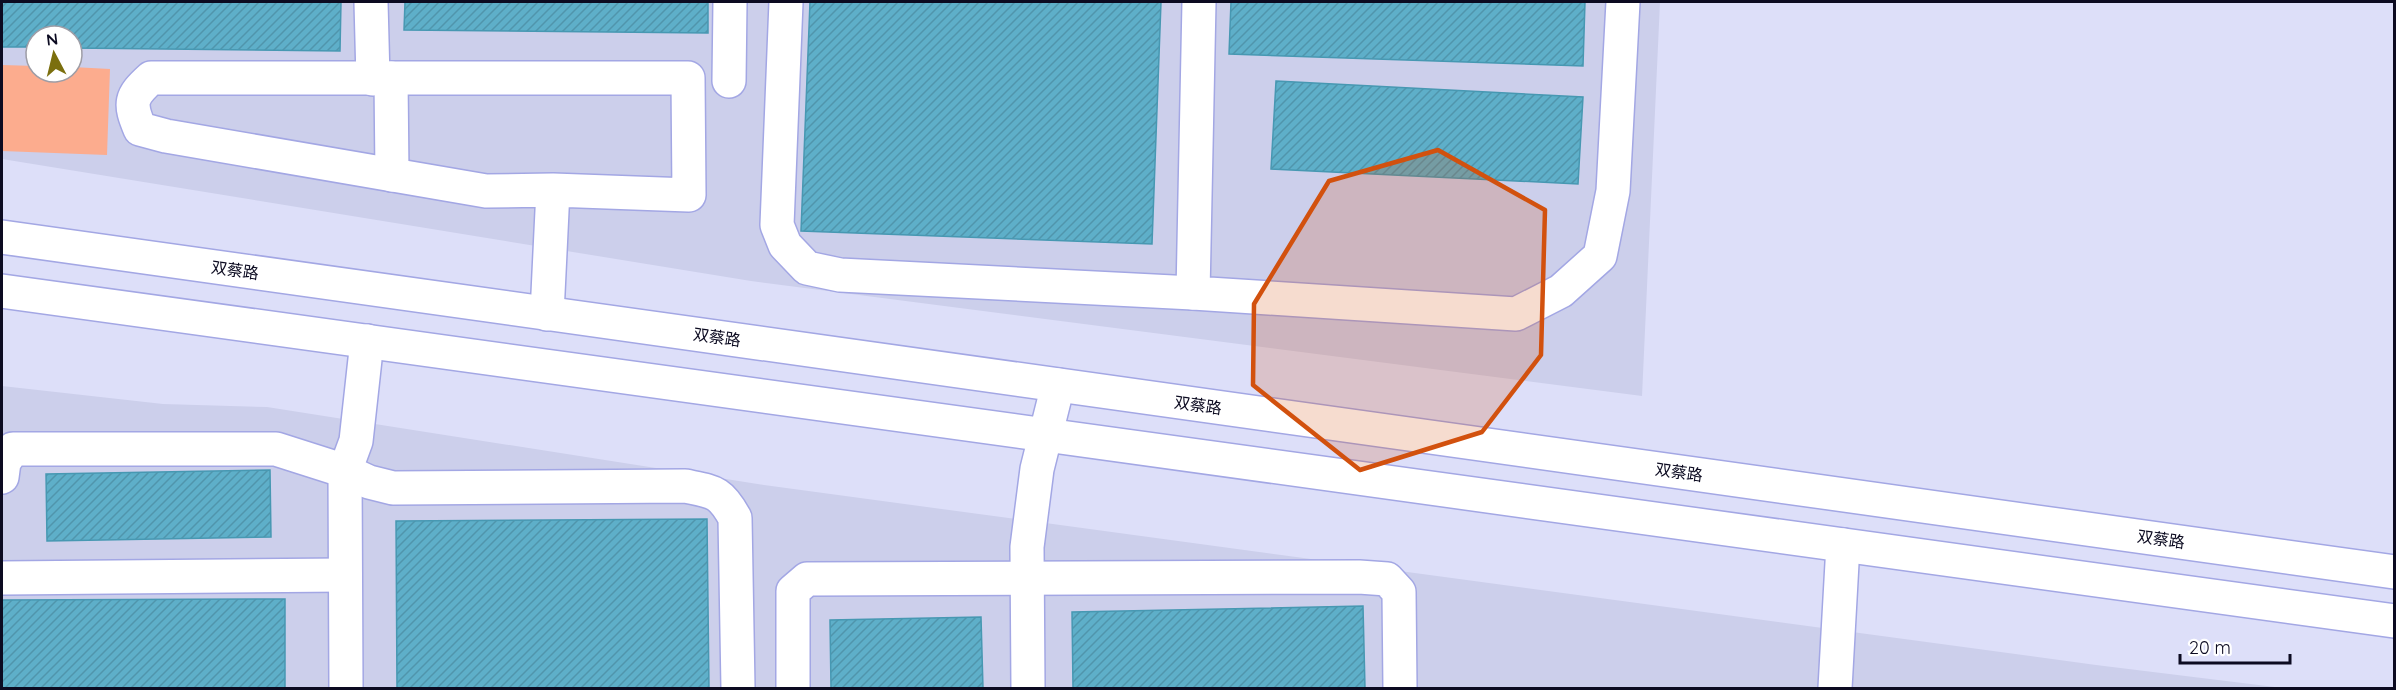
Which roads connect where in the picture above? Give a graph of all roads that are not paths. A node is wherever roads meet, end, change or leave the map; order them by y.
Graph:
1 (371, 2) edge
2 (730, 2) edge
3 (786, 2) edge
4 (1199, 2) edge
5 (1623, 2) edge
6 (382, 78) junction
7 (729, 81) dead end
8 (392, 175) junction
9 (553, 190) junction
10 (2, 237) edge
11 (2, 291) edge
12 (1193, 293) junction
13 (547, 314) junction
14 (367, 341) junction
15 (1058, 385) junction
16 (1046, 435) junction
17 (345, 471) junction
18 (2, 477) edge
19 (1843, 545) junction
20 (2394, 572) edge
21 (345, 575) junction
22 (2, 578) edge
23 (1027, 578) junction
24 (2394, 621) edge
25 (346, 688) edge
26 (738, 688) edge
27 (793, 688) edge
28 (1028, 688) edge
29 (1401, 688) edge
30 (1835, 688) edge

1 - 6 street
2 - 7 street
3 - 12 street
4 - 12 street
5 - 12 street
6 - 8 street
6 - 8 street
6 - 9 street
8 - 9 street
9 - 13 street
10 - 13 street, 双蔡路
11 - 14 street
13 - 15 street, 双蔡路
14 - 16 street
14 - 17 street
15 - 16 street
15 - 20 street, 双蔡路
16 - 19 street
16 - 23 street
17 - 18 street
17 - 21 street
17 - 26 street
19 - 24 street
19 - 30 street
21 - 22 street
21 - 25 street
23 - 27 street
23 - 28 street
23 - 29 street

